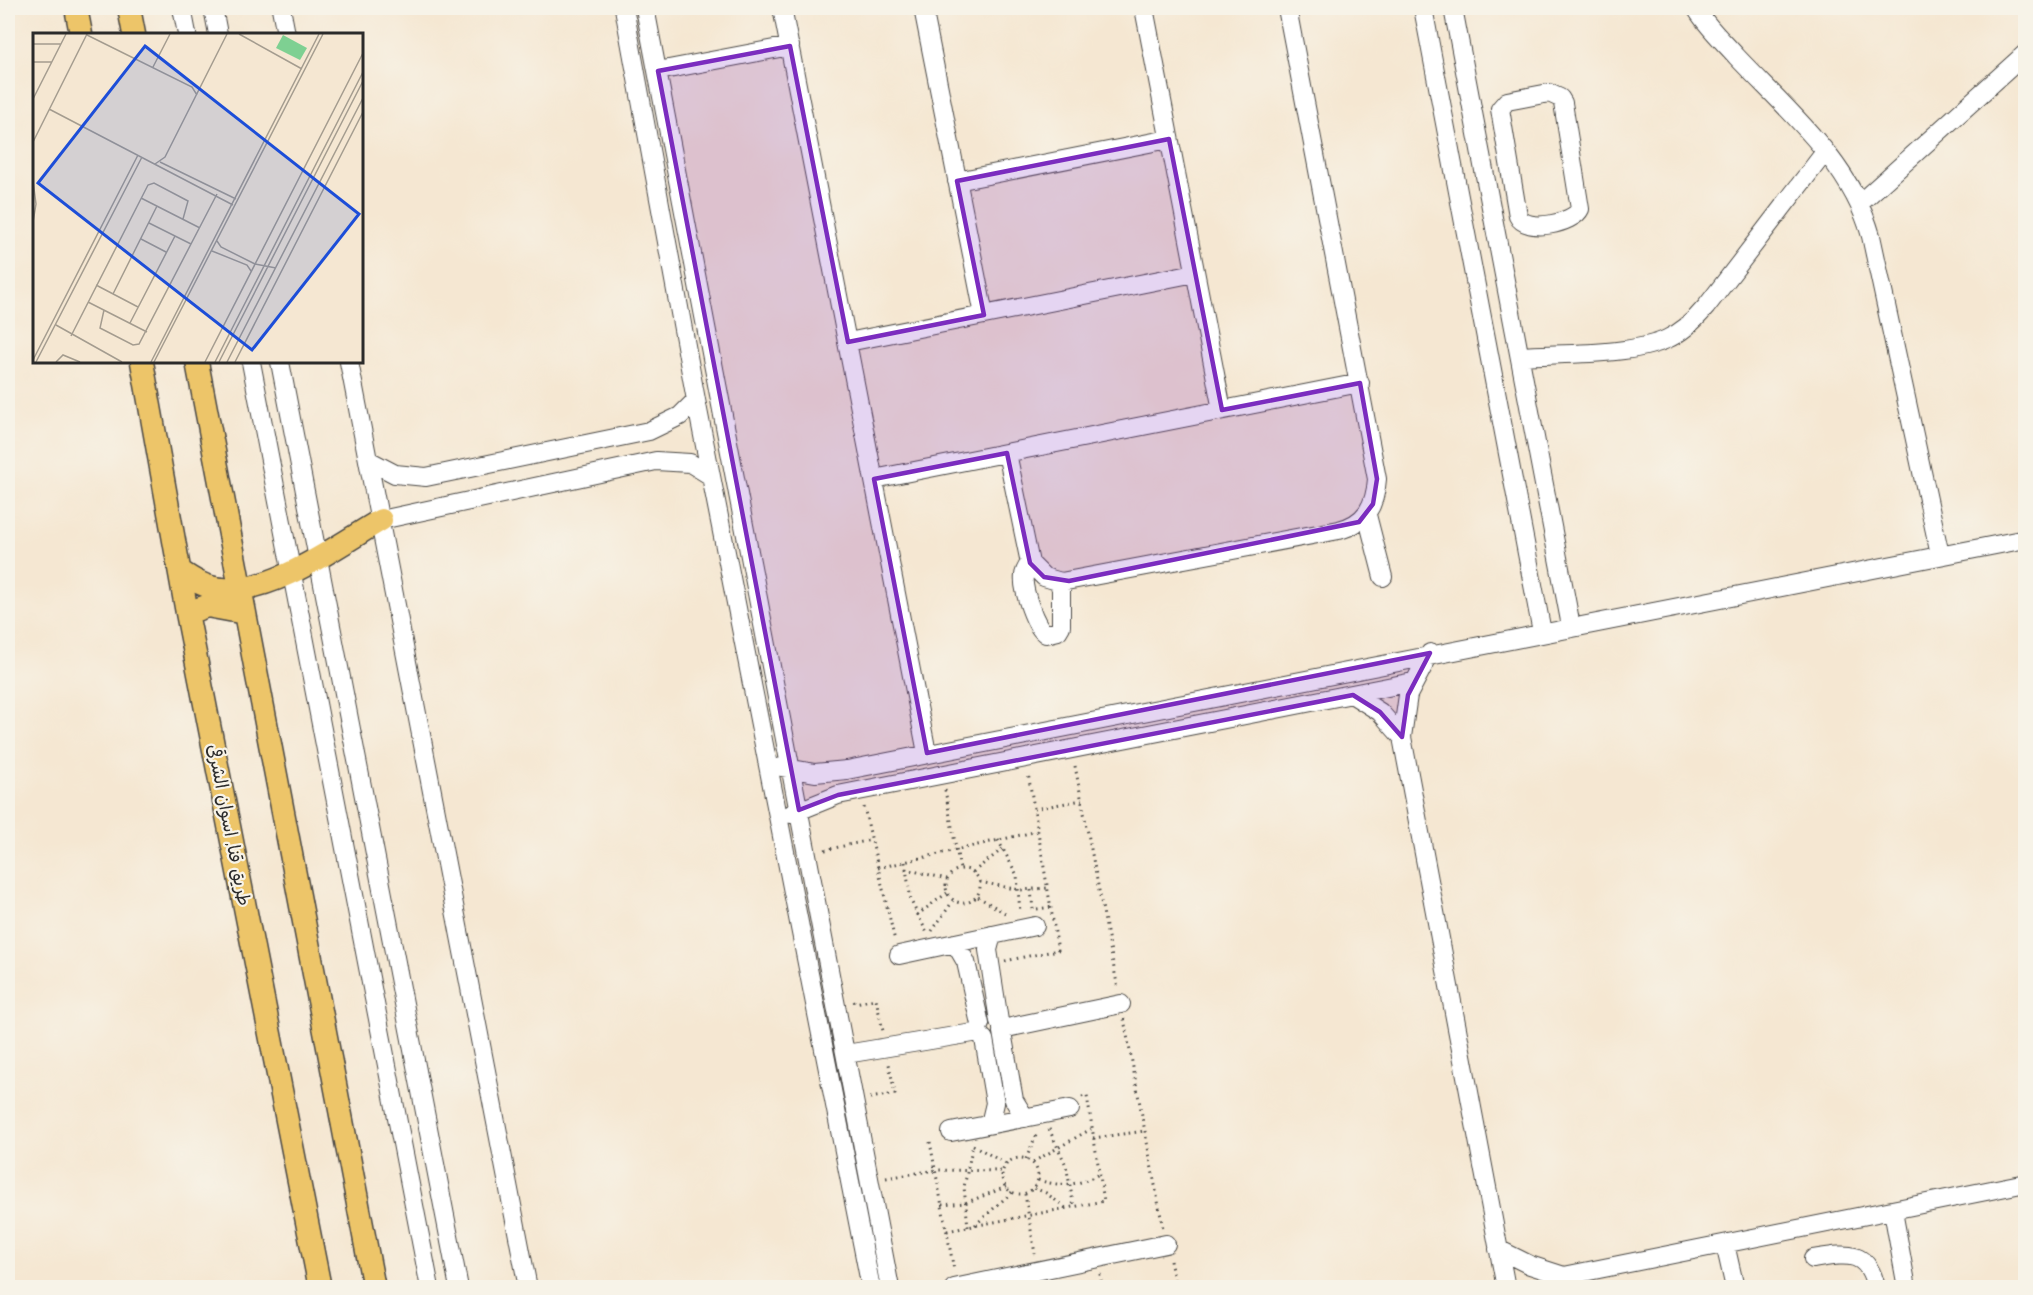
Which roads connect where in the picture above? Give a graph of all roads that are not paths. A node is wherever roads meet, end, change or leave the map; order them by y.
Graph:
1 (76, 8) edge
2 (129, 8) edge
3 (182, 8) edge
4 (213, 8) edge
5 (281, 8) edge
6 (624, 8) edge
7 (645, 8) edge
8 (782, 8) edge
9 (923, 8) edge
10 (1144, 8) edge
11 (1287, 8) edge
12 (1423, 8) edge
13 (1453, 8) edge
14 (1696, 8) edge
15 (81, 33) edge
16 (134, 33) edge
17 (187, 33) edge
18 (218, 33) edge
19 (286, 33) edge
20 (790, 46) junction
21 (2025, 53) edge
22 (658, 71) junction
23 (1169, 139) junction
24 (1825, 152) junction
25 (1509, 166) junction
26 (1485, 171) junction
27 (957, 181) junction
28 (1860, 203) junction
29 (1195, 273) junction
30 (984, 315) junction
31 (848, 342) junction
32 (1520, 356) junction
33 (142, 363) edge
34 (197, 363) edge
35 (251, 363) edge
36 (280, 363) edge
37 (349, 363) edge
38 (1360, 383) junction
39 (696, 400) junction
40 (1222, 410) junction
41 (1007, 453) junction
42 (368, 460) junction
43 (711, 476) junction
44 (874, 479) junction
45 (1367, 515) junction
46 (381, 520) junction
47 (2025, 538) edge
48 (1940, 555) junction
49 (317, 557) junction
50 (1030, 563) junction
51 (292, 571) junction
52 (180, 572) junction
53 (1383, 577) dead end
54 (1060, 582) junction
55 (241, 589) junction
56 (245, 613) junction
57 (187, 614) junction
58 (1572, 626) junction
59 (1542, 632) junction
60 (1430, 653) junction
61 (1413, 682) junction
62 (1353, 694) junction
63 (1402, 737) junction
64 (927, 753) junction
65 (769, 762) junction
66 (792, 770) junction
67 (799, 810) junction
68 (779, 822) junction
69 (1024, 926) road end
70 (993, 935) junction
71 (955, 943) junction
72 (899, 955) road end
73 (1121, 1004) dead end
74 (1001, 1027) junction
75 (981, 1032) junction
76 (846, 1054) junction
77 (1074, 1103) road end
78 (1033, 1116) junction
79 (986, 1125) junction
80 (951, 1132) road end
81 (2025, 1183) edge
82 (1893, 1211) junction
83 (1166, 1244) dead end
84 (1725, 1244) junction
85 (1498, 1249) junction
86 (1813, 1260) dead end
87 (1564, 1276) junction
88 (320, 1287) edge
89 (374, 1287) edge
90 (430, 1287) edge
91 (459, 1287) edge
92 (528, 1287) edge
93 (871, 1287) edge
94 (890, 1287) edge
95 (956, 1287) edge
96 (1506, 1287) edge
97 (1548, 1287) edge
98 (1735, 1287) edge
99 (1876, 1287) edge
100 (1907, 1287) edge

1 - 15 main road
2 - 16 main road
3 - 17 street
4 - 18 street
5 - 19 street
6 - 39 street
7 - 22 street
8 - 20 street
9 - 27 street
10 - 23 street
11 - 38 street
12 - 59 street
13 - 26 street
14 - 24 street
20 - 22 street
20 - 31 street
21 - 28 street
22 - 66 street
23 - 27 street
23 - 29 street
24 - 28 street
24 - 32 street
25 - 25 street
25 - 26 street
26 - 32 street
27 - 30 street
28 - 48 street
29 - 30 street
29 - 40 street
30 - 31 street
31 - 44 street
32 - 58 street
33 - 52 main road, طريق قنا, اسوان الشرقى
34 - 55 main road
35 - 51 street
36 - 49 street
37 - 42 street
38 - 40 street
38 - 45 street
39 - 42 street
39 - 43 street
40 - 41 street
41 - 44 street
41 - 50 street
42 - 46 street
43 - 46 street
43 - 65 street
44 - 64 street
45 - 53 street
45 - 54 street
46 - 49 main road
46 - 92 street
47 - 48 street
48 - 58 street
49 - 51 main road
49 - 91 street
50 - 54 street
50 - 54 street
51 - 55 main road
51 - 90 street
52 - 55 main road
52 - 57 main road, طريق قنا, اسوان الشرقى
55 - 56 main road
56 - 57 main road
56 - 89 main road
57 - 88 main road, طريق قنا, اسوان الشرقى
58 - 59 street
59 - 60 street
60 - 61 street
60 - 64 street
61 - 62 street
61 - 63 street
62 - 63 street
62 - 67 street
63 - 85 street
64 - 66 street
65 - 66 street
65 - 68 street
66 - 67 street
67 - 68 street
67 - 76 street
68 - 93 street
69 - 70 street
70 - 71 street
70 - 74 street
71 - 72 street
71 - 75 street
73 - 74 street
74 - 75 street
74 - 78 street
75 - 76 street
75 - 79 street
76 - 94 street
77 - 78 street
78 - 79 street
79 - 80 street
81 - 82 street
82 - 84 street
82 - 100 street
83 - 95 street
84 - 87 street
84 - 98 street
85 - 87 street
85 - 96 street
86 - 99 street
87 - 97 street

